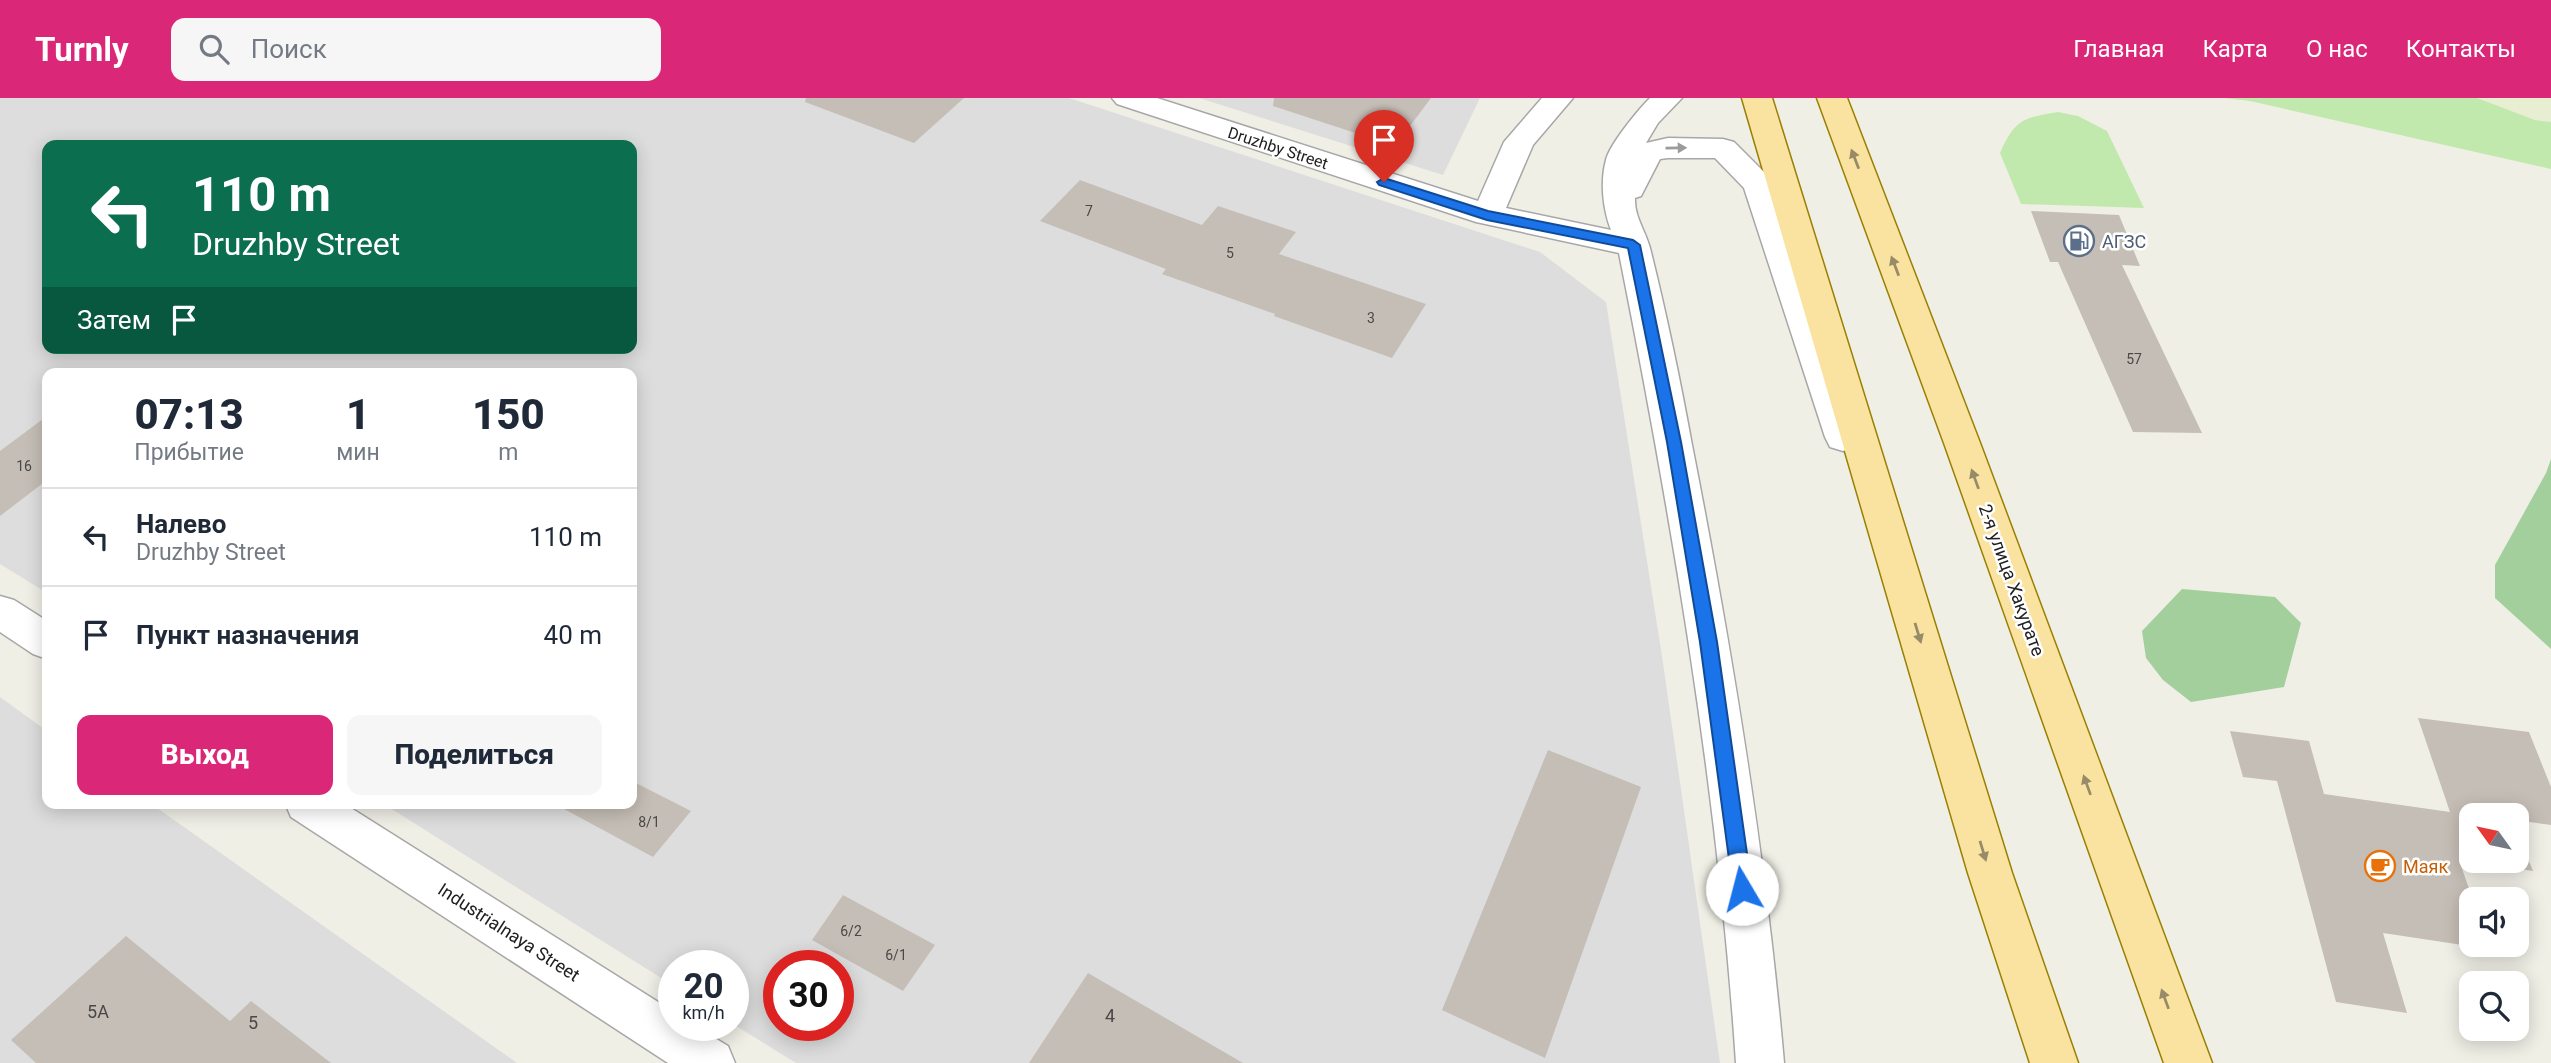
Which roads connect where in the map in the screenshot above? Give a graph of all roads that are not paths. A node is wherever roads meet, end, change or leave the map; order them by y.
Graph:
1 (1127, 98) edge
2 (1558, 98) edge
3 (1667, 98) edge
4 (1757, 98) edge
5 (1832, 98) edge
6 (1487, 215) junction
7 (1626, 227) junction
8 (1904, 586) junction
9 (0, 612) edge
10 (42, 639) edge
11 (315, 809) edge
12 (711, 1063) edge
13 (1760, 1063) edge
14 (2054, 1063) edge
15 (2188, 1063) edge

1 - 6 street, Druzhby Street
2 - 6 street
3 - 7 street
4 - 8 main road
15 -> 5 main road, 2-я улица Хакурате
6 - 7 street, Druzhby Street
7 -> 8 street
7 - 13 street
8 -> 14 main road
9 - 10 street
11 - 12 street, Industrialnaya Street

